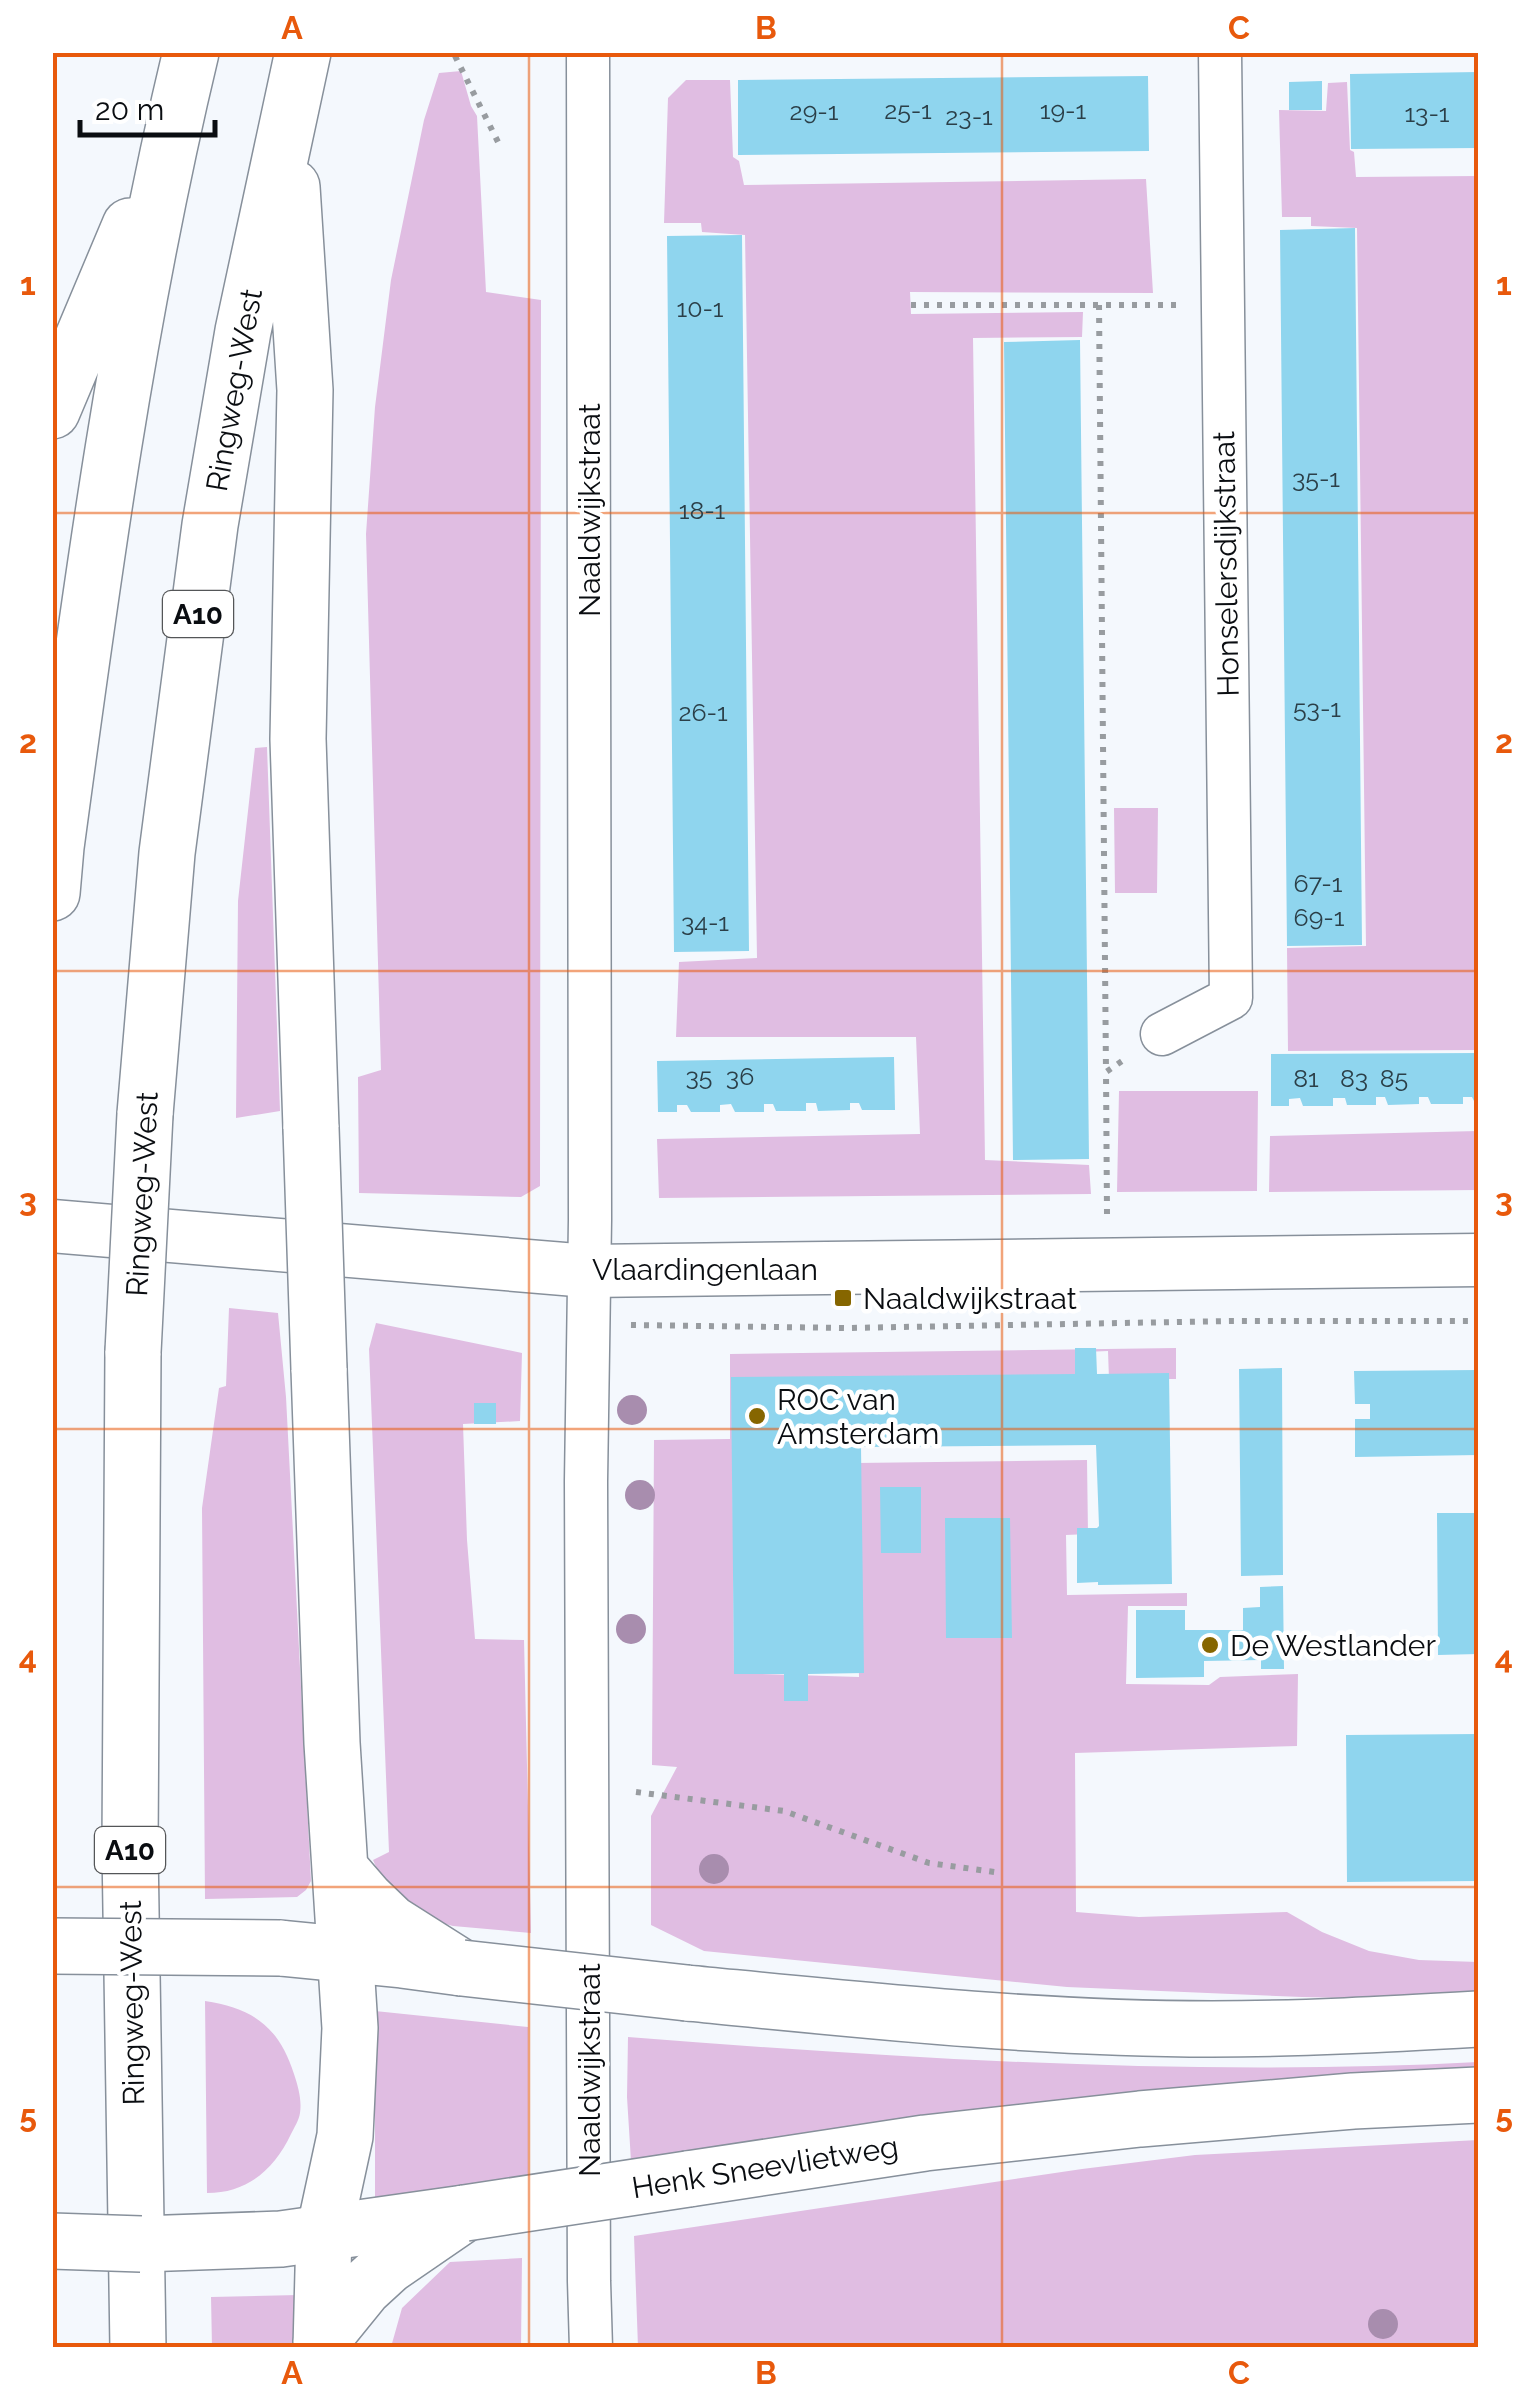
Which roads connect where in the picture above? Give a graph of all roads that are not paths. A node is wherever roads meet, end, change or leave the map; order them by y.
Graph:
1 (190, 52) edge
2 (303, 52) edge
3 (588, 52) edge
4 (1220, 52) edge
5 (288, 119) junction
6 (174, 122) junction
7 (52, 411) edge
8 (52, 892) edge
9 (1162, 1034) road end
10 (52, 1226) edge
11 (1478, 1260) edge
12 (588, 1270) junction
13 (340, 1870) junction
14 (52, 1946) edge
15 (346, 1954) junction
16 (462, 1968) junction
17 (1478, 2019) edge
18 (1478, 2095) edge
19 (465, 2213) junction
20 (303, 2236) junction
21 (52, 2241) edge
22 (321, 2344) edge
23 (138, 2348) edge
24 (591, 2348) edge

1 - 6 main road
2 - 5 main road, Ringweg-West / A10
3 - 12 street, Naaldwijkstraat
4 - 9 street, Honselersdijkstraat
5 - 13 main road, A10, bridge
5 - 23 main road, Ringweg-West / A10, bridge
6 - 7 main road
6 - 8 main road
10 - 12 street, Vlaardingenlaan
11 - 12 street, Vlaardingenlaan
12 - 24 street, Naaldwijkstraat
13 - 15 main road, A10
13 - 16 main road
14 - 15 main road, bridge
15 - 16 main road
15 - 20 main road, A10
16 - 17 main road, bridge
18 - 19 main road, Henk Sneevlietweg, bridge
19 - 20 main road, Henk Sneevlietweg
19 - 22 main road, A10
20 - 21 main road, Henk Sneevlietweg, bridge
20 - 22 main road, A10

